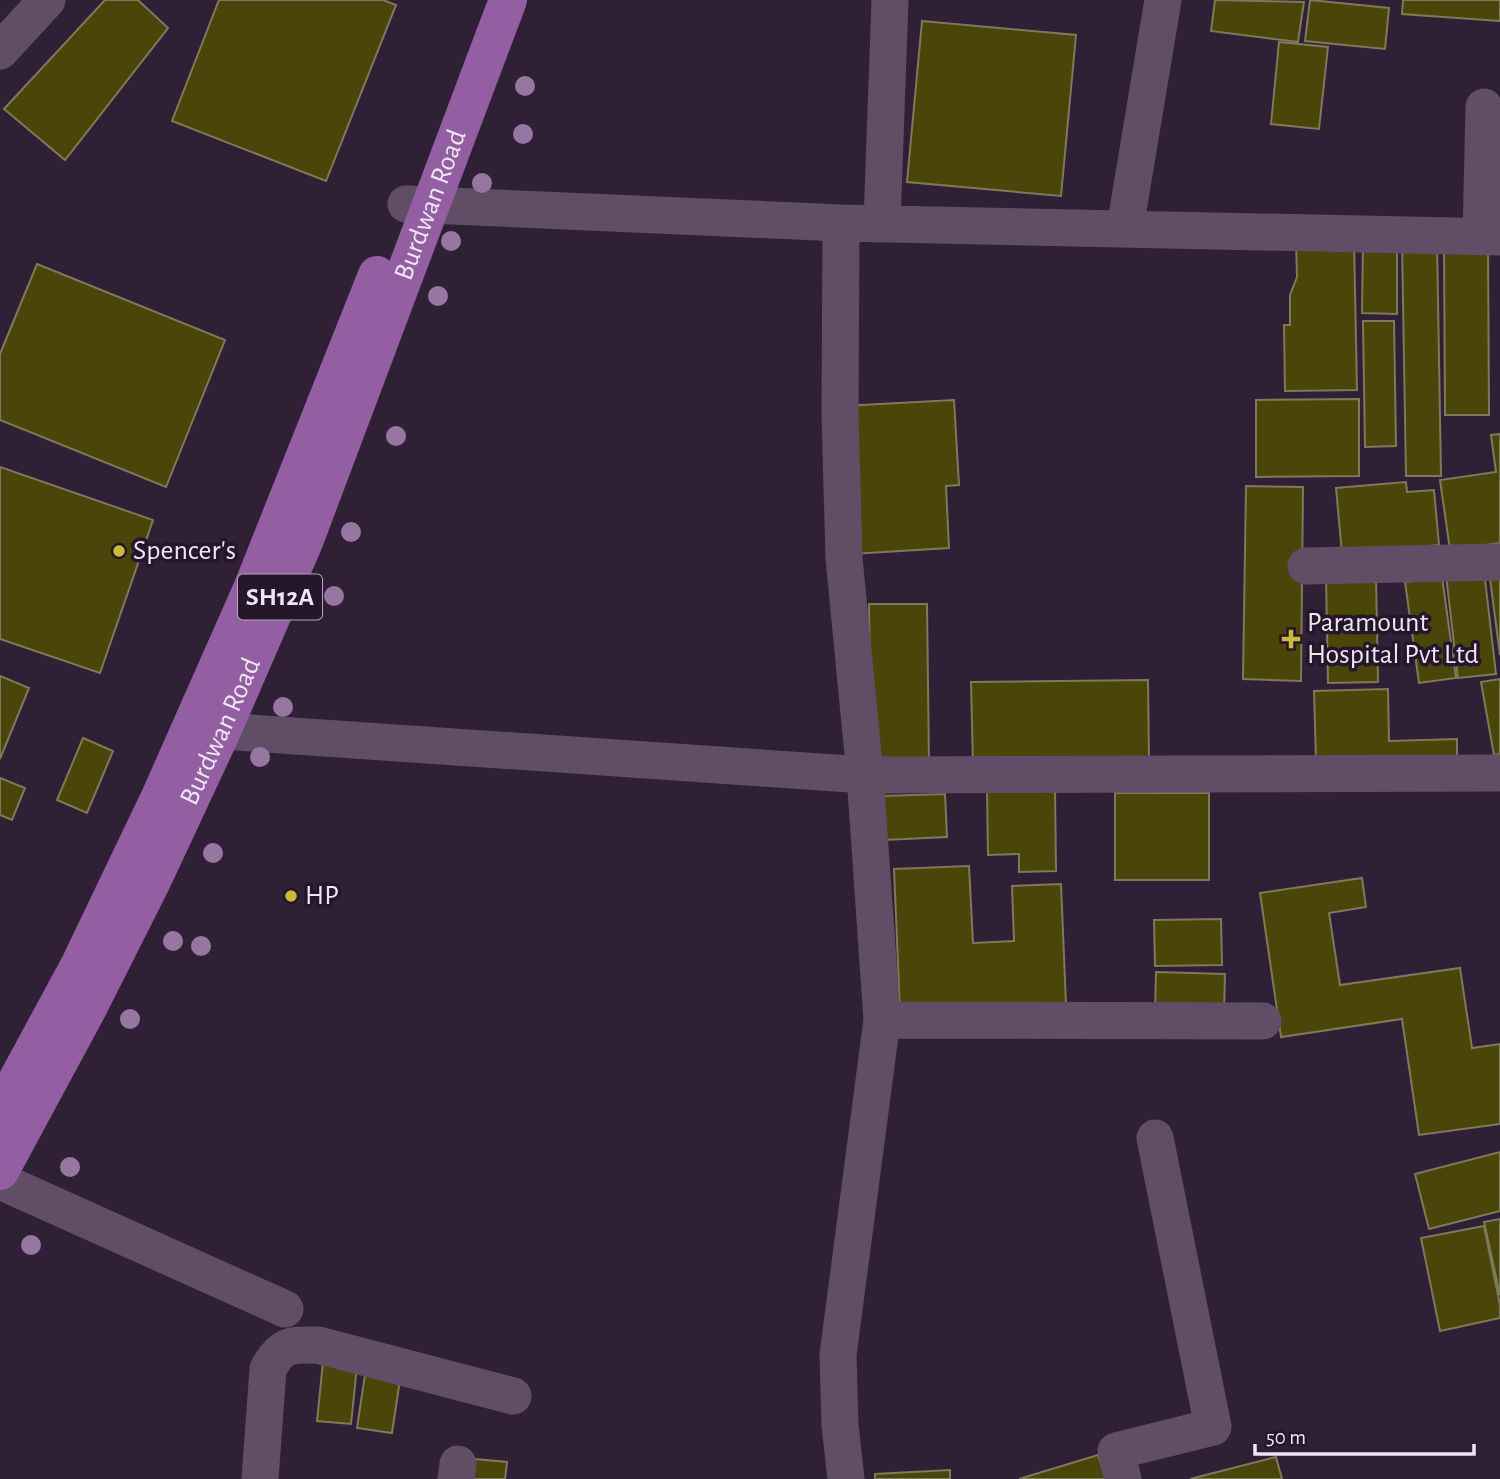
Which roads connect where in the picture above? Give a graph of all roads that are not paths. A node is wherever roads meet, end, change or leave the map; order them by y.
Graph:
1 (47, 0) edge
2 (479, 0) edge
3 (508, 0) edge
4 (890, 0) edge
5 (1163, 0) edge
6 (0, 51) edge
7 (1484, 107) dead end
8 (418, 205) junction
9 (841, 223) junction
10 (883, 223) junction
11 (1125, 228) junction
12 (1491, 237) edge
13 (1500, 562) edge
14 (1306, 566) dead end
15 (222, 731) junction
16 (1500, 773) edge
17 (865, 775) junction
18 (882, 1020) junction
19 (1263, 1021) dead end
20 (0, 1112) edge
21 (1155, 1138) dead end
22 (0, 1171) edge
23 (0, 1181) edge
24 (285, 1309) dead end
25 (513, 1396) dead end
26 (260, 1479) edge
27 (846, 1479) edge
28 (1123, 1479) edge

1 - 6 street
2 - 8 main road, Burdwan Road / SH12A
3 - 8 main road, Burdwan Road / SH12A
4 - 10 street
5 - 11 street
7 - 12 street
8 - 9 street
8 - 15 main road, Burdwan Road / SH12A
8 - 20 main road, Burdwan Road / SH12A
9 - 10 street
9 - 17 street
10 - 11 street
11 - 12 street
13 - 14 street
15 - 17 street
15 - 22 main road, Burdwan Road / SH12A
16 - 17 street
17 - 18 street
18 - 19 street
18 - 27 street
21 - 28 street
23 - 24 street
25 - 26 street

